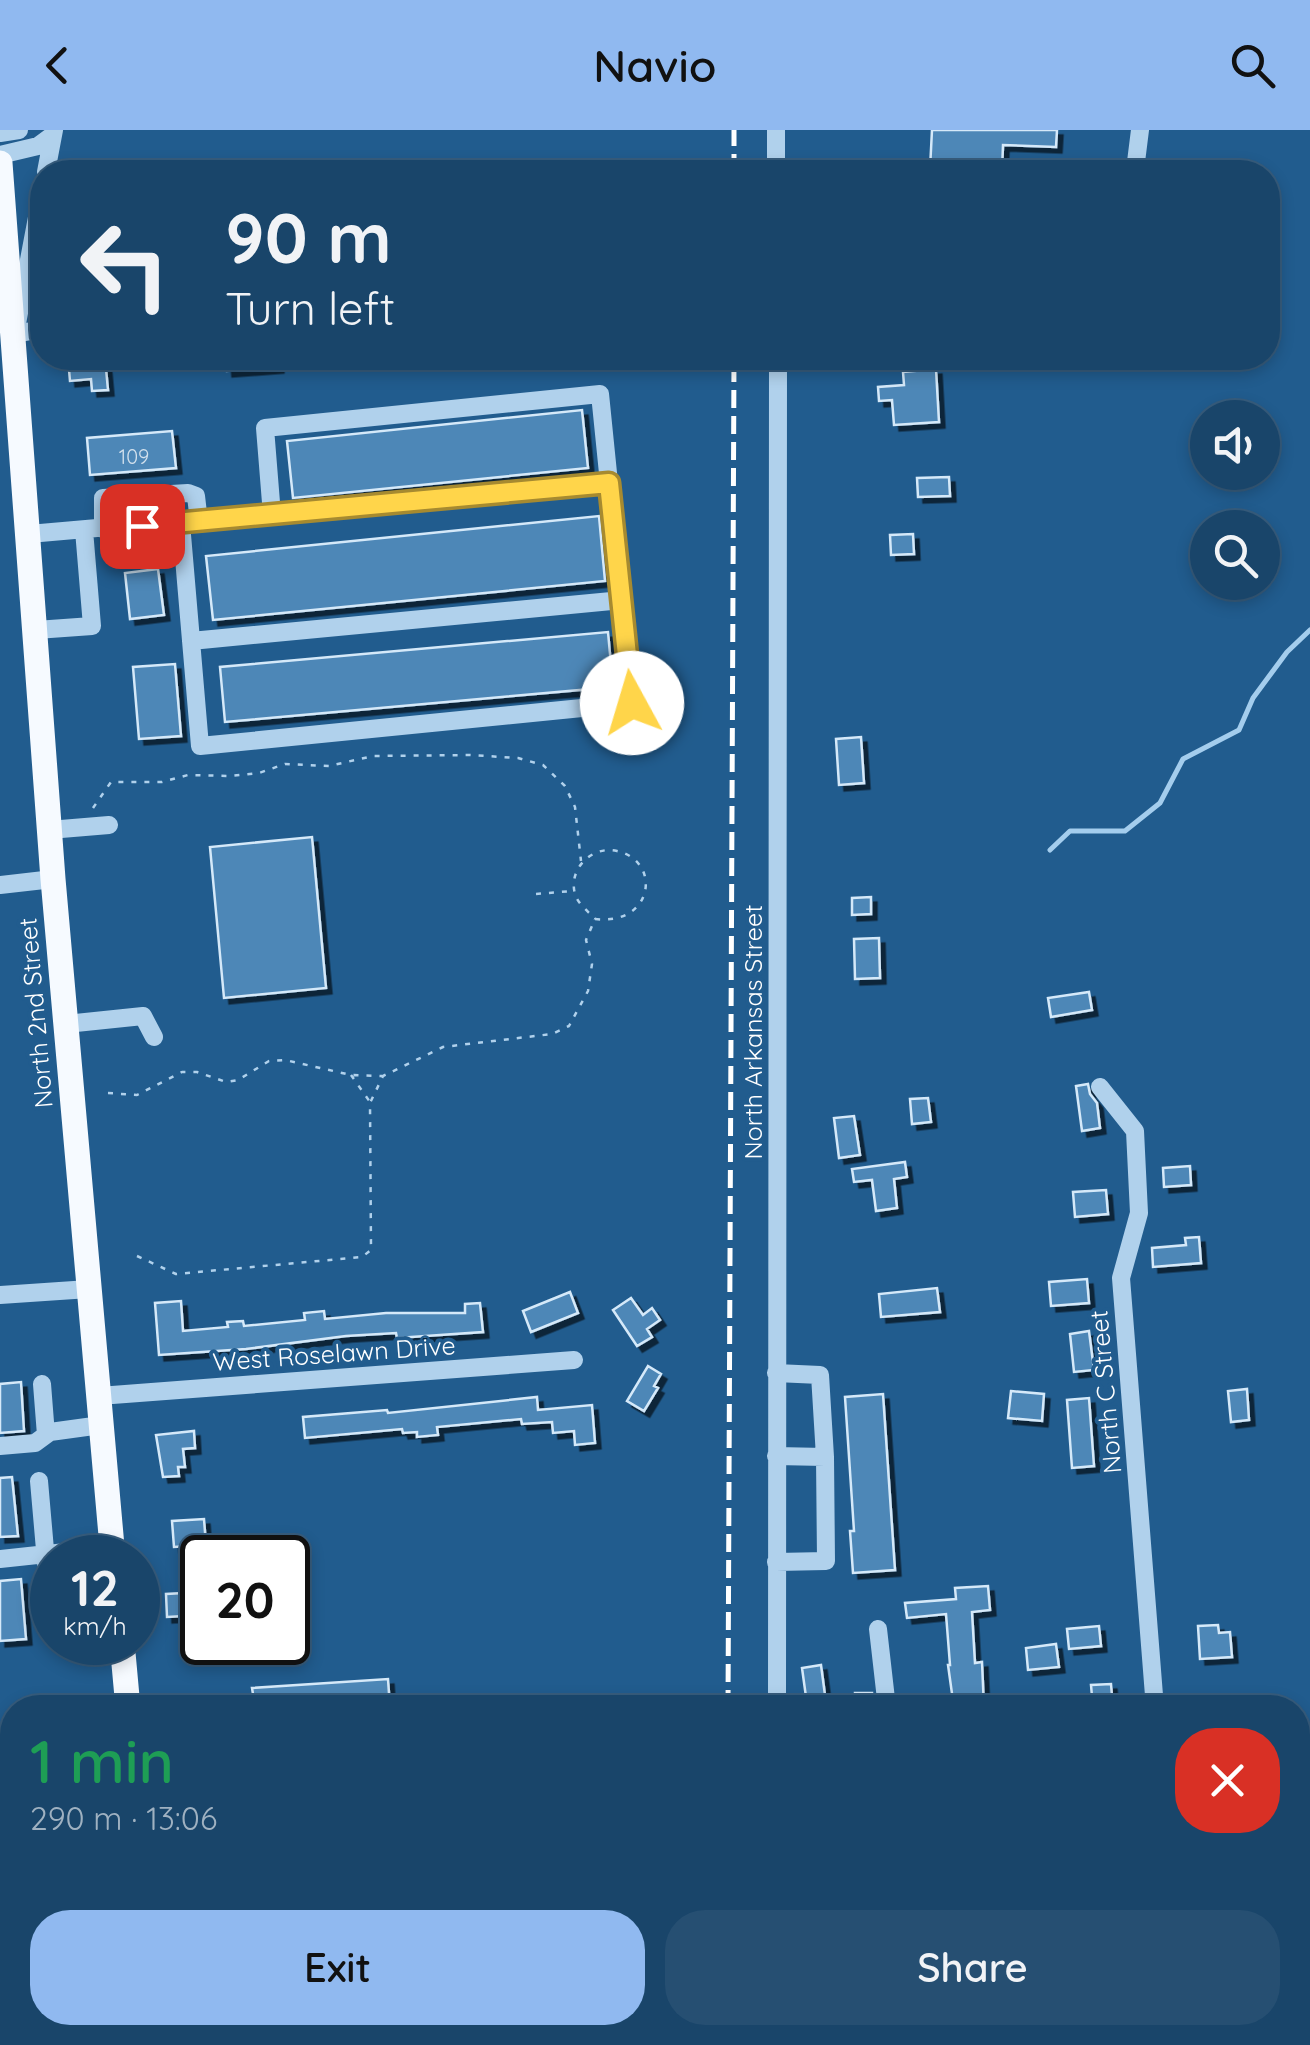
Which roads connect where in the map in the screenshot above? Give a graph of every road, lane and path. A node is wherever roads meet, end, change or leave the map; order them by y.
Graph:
1 (19, 130) edge
2 (776, 130) edge
3 (1140, 130) edge
4 (54, 133) edge
5 (0, 134) edge
6 (0, 155) edge
7 (48, 160) edge
8 (776, 160) edge
9 (1136, 160) edge
10 (0, 163) edge
11 (2, 220) edge
12 (30, 254) edge
13 (30, 331) edge
14 (15, 334) junction
15 (778, 370) edge
16 (10, 395) edge
17 (609, 483) junction
18 (272, 515) junction
19 (198, 522) junction
20 (94, 530) junction
21 (29, 534) junction
22 (622, 600) junction
23 (36, 630) junction
24 (191, 642) junction
25 (93, 808) dead end
26 (109, 825) dead end
27 (50, 830) junction
28 (581, 862) junction
29 (53, 880) junction
30 (0, 884) edge
31 (574, 890) junction
32 (536, 894) dead end
33 (595, 918) junction
34 (66, 1024) junction
35 (154, 1037) dead end
36 (351, 1075) junction
37 (384, 1076) junction
38 (1100, 1087) dead end
39 (108, 1093) dead end
40 (370, 1103) junction
41 (138, 1256) dead end
42 (89, 1289) junction
43 (0, 1294) edge
44 (574, 1360) dead end
45 (776, 1373) junction
46 (42, 1384) dead end
47 (99, 1396) junction
48 (101, 1425) junction
49 (46, 1435) junction
50 (0, 1446) edge
51 (776, 1456) junction
52 (826, 1457) junction
53 (38, 1481) dead end
54 (43, 1535) edge
55 (111, 1535) edge
56 (30, 1556) edge
57 (0, 1559) edge
58 (776, 1562) junction
59 (878, 1629) dead end
60 (124, 1665) edge
61 (127, 1695) edge
62 (777, 1695) edge
63 (886, 1695) edge
64 (1154, 1695) edge

1 - 5 street
2 - 8 street
3 - 9 street
4 - 6 street
4 - 7 street
10 - 11 main road, North 2nd Street
11 - 14 main road, North 2nd Street
12 - 14 street
13 - 14 street
14 - 16 main road, North 2nd Street
15 - 45 street, North Arkansas Street
16 - 21 main road, North 2nd Street
17 - 18 street
17 - 18 street
17 - 22 street
18 - 19 street
19 - 20 street
19 - 20 street
19 - 24 street
20 - 21 street
20 - 23 street
21 - 23 main road, North 2nd Street
22 - 24 street
22 - 24 street
23 - 27 main road, North 2nd Street
25 - 28 path
26 - 27 street
27 - 29 main road, North 2nd Street
28 - 31 path
28 - 33 path
29 - 30 street
29 - 34 main road, North 2nd Street
31 - 32 path
31 - 33 path
33 - 37 path
34 - 35 street
34 - 42 main road, North 2nd Street
36 - 37 path
36 - 39 path
36 - 40 path
37 - 40 path
38 - 64 street, North C Street
40 - 41 path
42 - 43 street
42 - 47 main road, North 2nd Street
44 - 47 street, West Roselawn Drive
45 - 51 street, North Arkansas Street
45 - 52 street
46 - 49 street
47 - 48 main road, North 2nd Street
48 - 49 street
48 - 55 main road, North 2nd Street
49 - 50 street
51 - 52 street
51 - 58 street, North Arkansas Street
52 - 58 street
53 - 54 street
56 - 57 street
58 - 62 street, North Arkansas Street
59 - 63 street
60 - 61 main road

